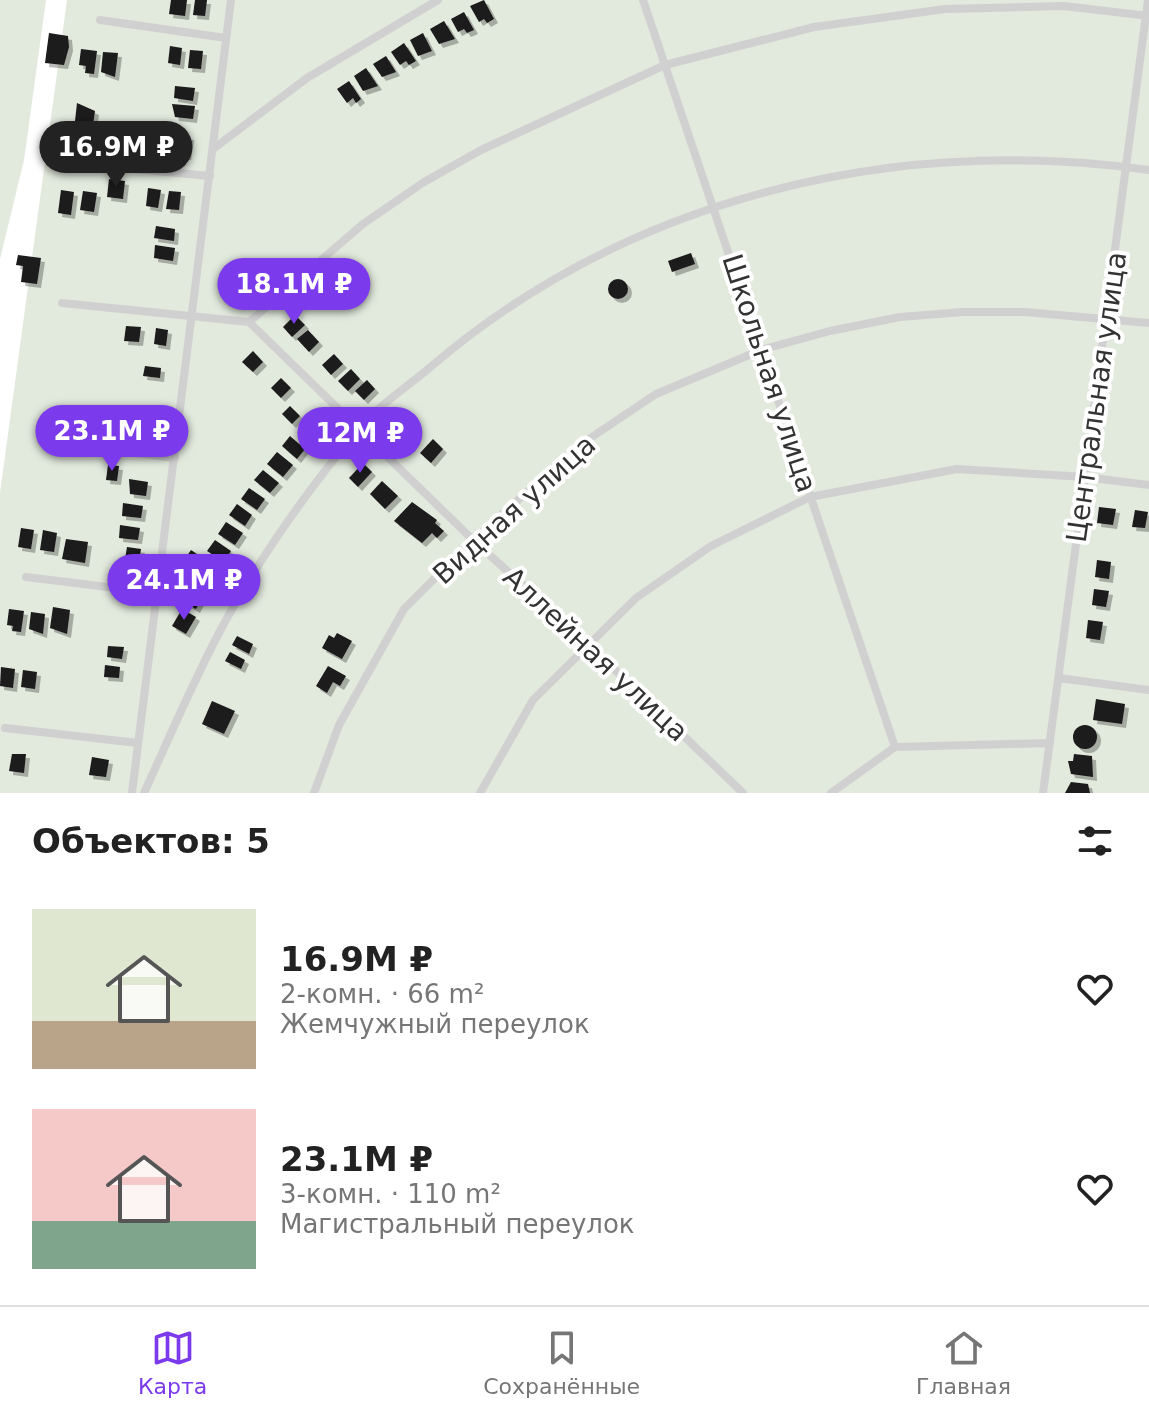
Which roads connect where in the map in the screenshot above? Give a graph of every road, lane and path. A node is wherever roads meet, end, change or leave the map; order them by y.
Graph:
1 (231, 0) edge
2 (438, 0) edge
3 (643, 0) edge
4 (1148, 0) edge
5 (1148, 15) edge
6 (100, 20) dead end
7 (226, 38) junction
8 (665, 65) junction
9 (213, 149) junction
10 (78, 164) dead end
11 (1126, 167) junction
12 (1149, 170) edge
13 (210, 176) junction
14 (715, 206) junction
15 (62, 303) dead end
16 (191, 317) junction
17 (1106, 317) junction
18 (249, 322) junction
19 (1149, 323) edge
20 (761, 350) junction
21 (358, 429) junction
22 (41, 441) dead end
23 (175, 458) junction
24 (1085, 477) junction
25 (1149, 485) edge
26 (810, 497) junction
27 (473, 540) junction
28 (26, 577) dead end
29 (156, 593) junction
30 (589, 645) junction
31 (1059, 678) junction
32 (1149, 690) edge
33 (5, 728) dead end
34 (138, 743) junction
35 (1050, 743) junction
36 (895, 747) junction
37 (132, 793) edge
38 (144, 793) edge
39 (314, 793) edge
40 (480, 793) edge
41 (743, 793) edge
42 (831, 793) edge
43 (1043, 793) edge

1 - 7 street
2 - 9 street
3 - 8 street, Школьная улица
4 - 5 street, Центральная улица
5 - 8 street
5 - 11 street, Центральная улица
6 - 7 street
7 - 9 street
8 - 14 street, Школьная улица
8 - 18 street
9 - 13 street
10 - 13 street
11 - 12 street
11 - 14 street
11 - 17 street, Центральная улица
13 - 16 street
14 - 20 street, Школьная улица
14 - 21 street
15 - 16 street
16 - 18 street
16 - 23 street
17 - 19 street, Видная улица
17 - 20 street, Видная улица
17 - 24 street, Центральная улица
18 - 21 street, Аллейная улица
20 - 26 street, Школьная улица
20 - 27 street, Видная улица
21 - 27 street, Аллейная улица
21 - 38 street
22 - 23 street
23 - 29 street
24 - 25 street
24 - 26 street
24 - 31 street, Центральная улица
26 - 30 street
26 - 36 street, Школьная улица
27 - 30 street, Аллейная улица
27 - 39 street, Видная улица
28 - 29 street
29 - 34 street
30 - 40 street
30 - 41 street, Аллейная улица
31 - 32 street
31 - 35 street, Центральная улица
33 - 34 street
34 - 37 street
35 - 36 street
35 - 43 street, Центральная улица
36 - 42 street

